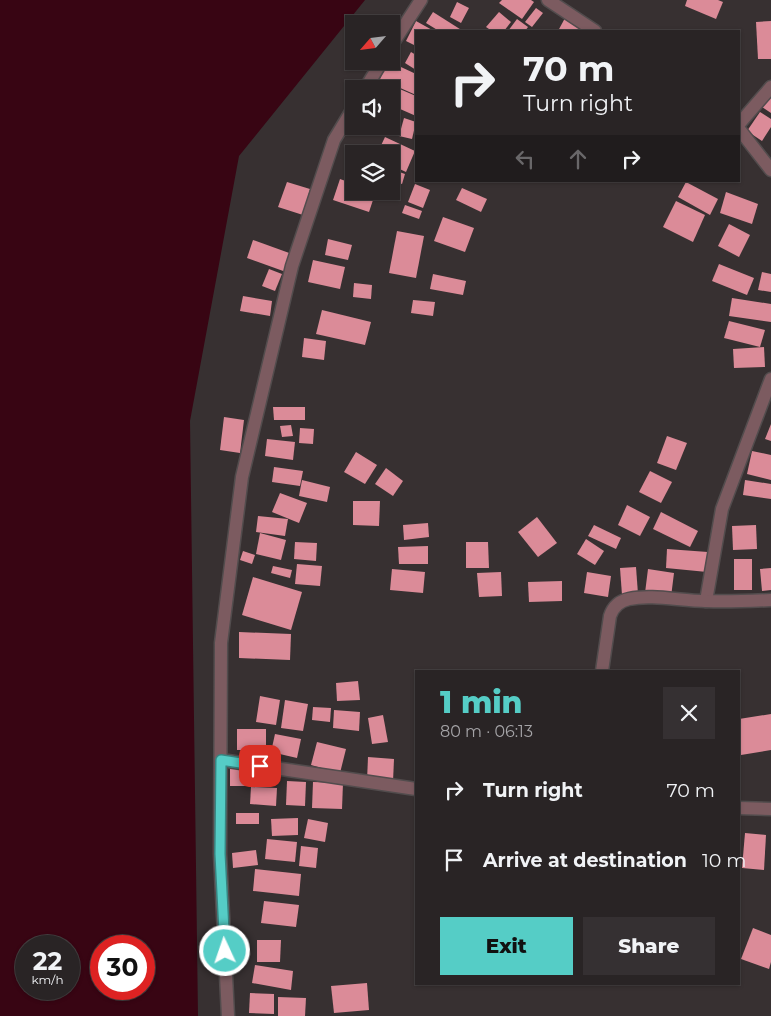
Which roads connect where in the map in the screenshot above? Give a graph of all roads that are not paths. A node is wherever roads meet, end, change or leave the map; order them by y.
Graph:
1 (421, 0) edge
2 (548, 0) edge
3 (593, 30) edge
4 (400, 32) edge
5 (771, 87) edge
6 (345, 122) edge
7 (740, 123) edge
8 (740, 130) edge
9 (771, 170) edge
10 (771, 379) edge
11 (771, 600) edge
12 (706, 601) junction
13 (602, 670) edge
14 (221, 760) junction
15 (415, 789) edge
16 (740, 808) edge
17 (771, 809) edge
18 (228, 1016) edge

1 - 4 street
2 - 3 street
5 - 7 street
6 - 14 street
8 - 9 street
10 - 12 street
11 - 12 street
12 - 13 street
14 - 15 street
14 - 18 street
16 - 17 street

